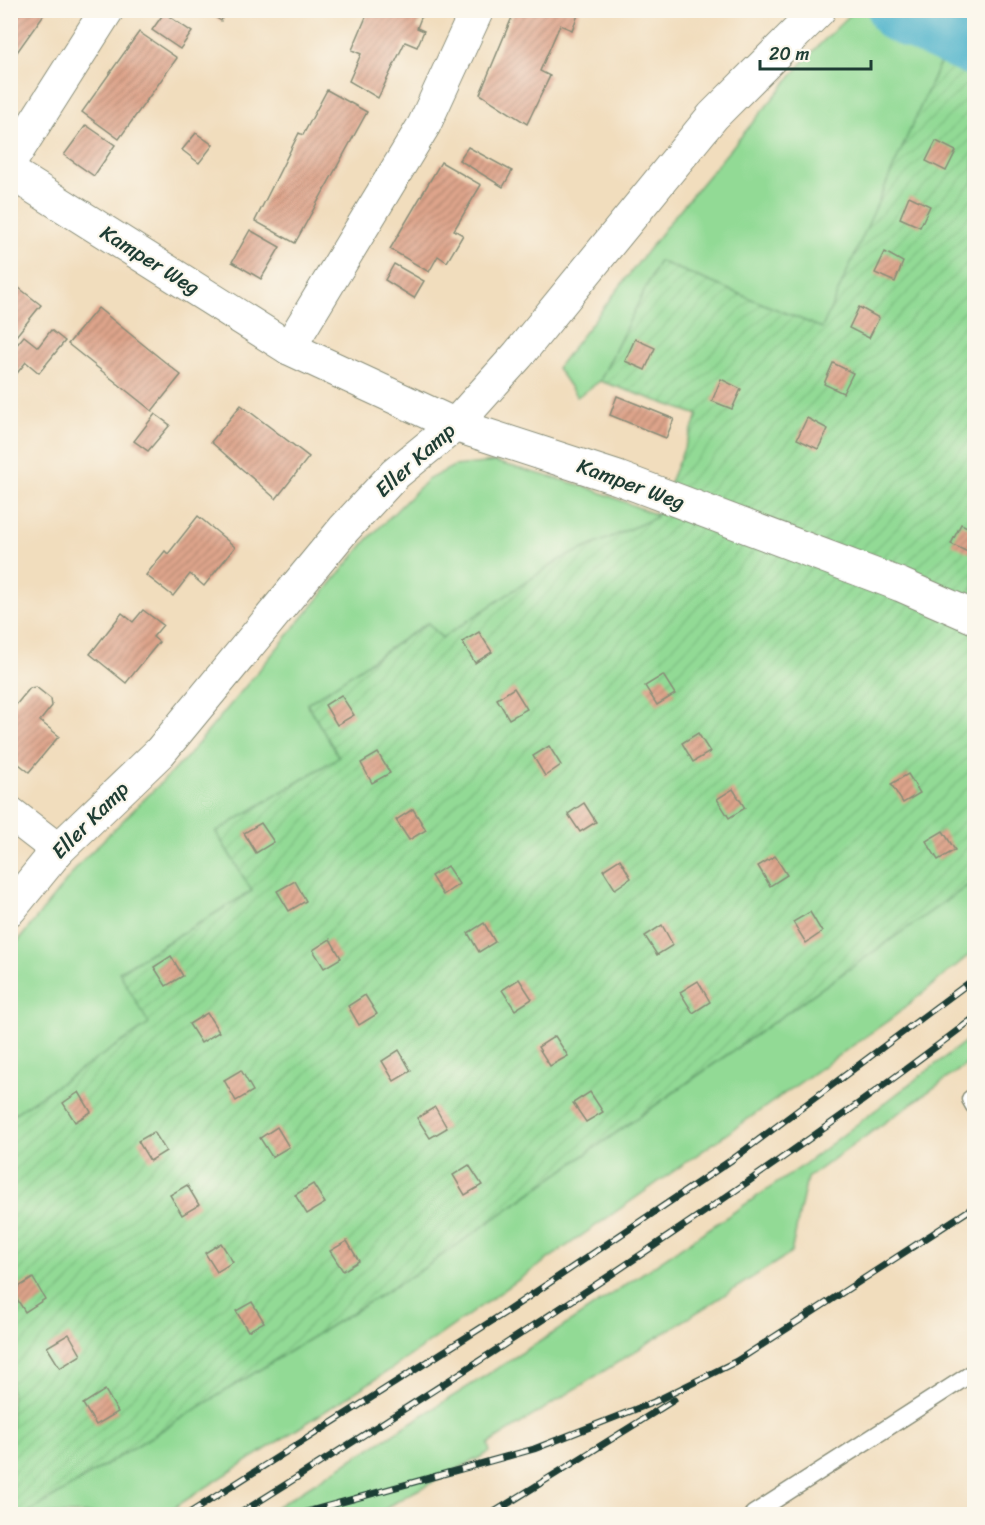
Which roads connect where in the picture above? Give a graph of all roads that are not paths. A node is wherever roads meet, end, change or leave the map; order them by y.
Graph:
1 (107, 10) edge
2 (477, 10) edge
3 (809, 19) edge
4 (10, 162) edge
5 (10, 172) edge
6 (289, 348) junction
7 (455, 425) junction
8 (975, 617) edge
9 (10, 813) edge
10 (58, 850) junction
11 (10, 909) edge
12 (975, 1372) edge
13 (753, 1515) edge

1 - 4 street
2 - 6 street
3 - 7 street, Eller Kamp
5 - 6 street, Kamper Weg
6 - 7 street, Kamper Weg
7 - 8 street, Kamper Weg
7 - 10 street, Eller Kamp
9 - 10 street
10 - 11 street, Eller Kamp
12 - 13 lane

